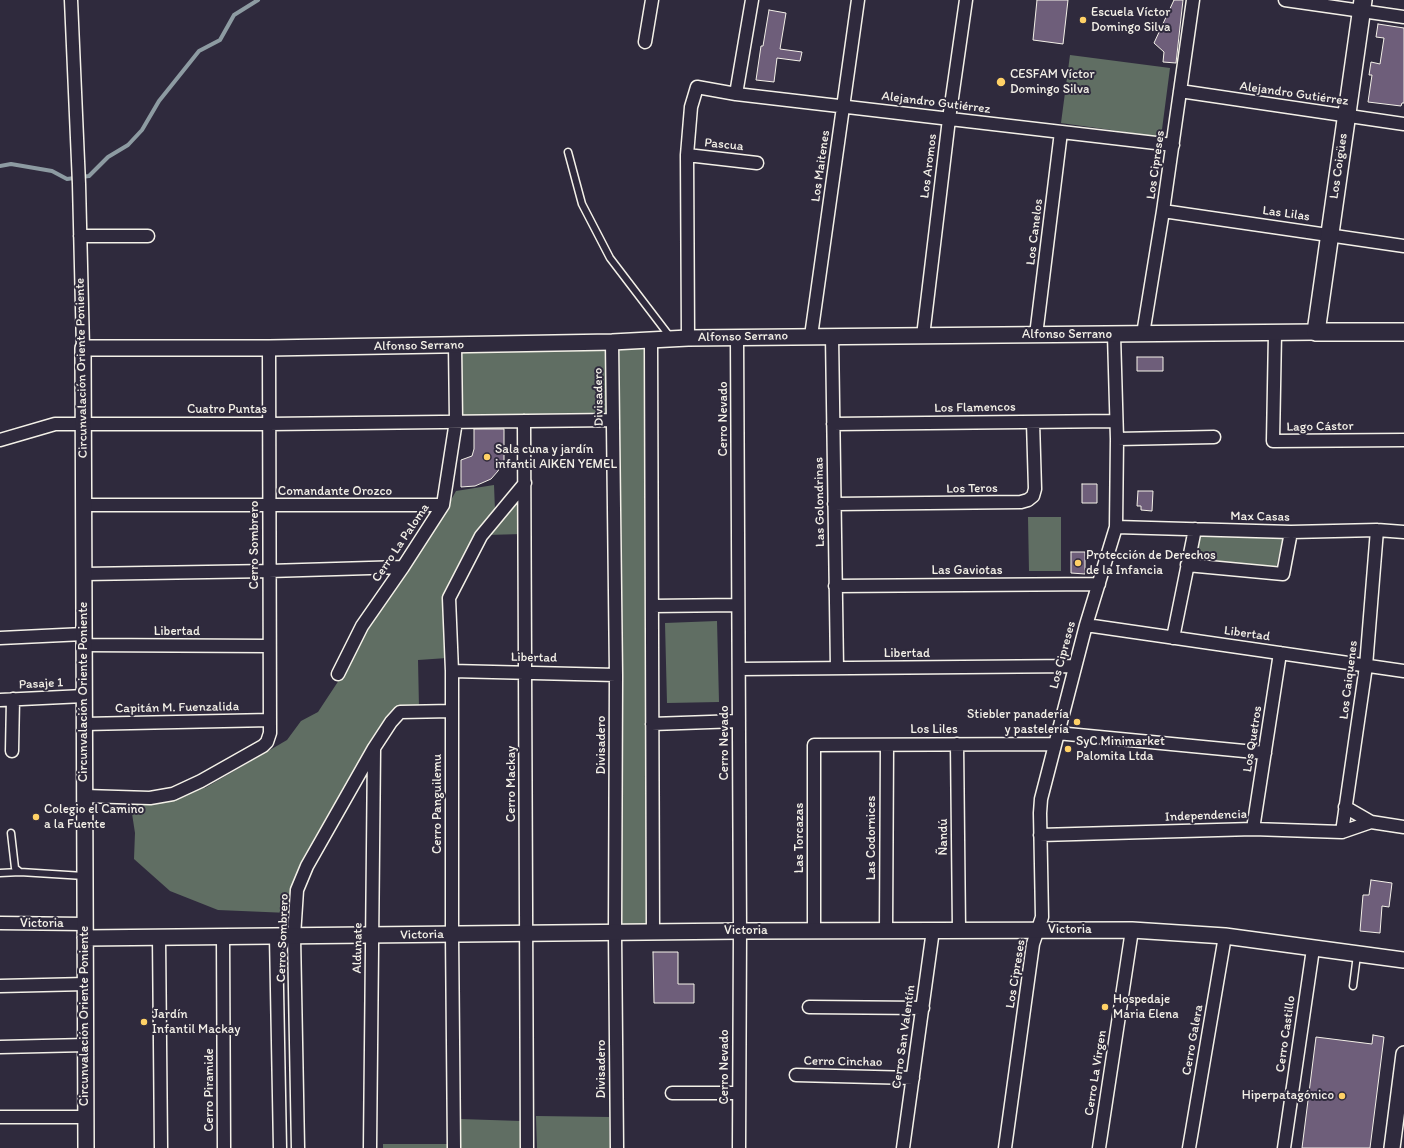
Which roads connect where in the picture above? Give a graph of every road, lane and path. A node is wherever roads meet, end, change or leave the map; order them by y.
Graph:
1 (70, 0) edge
2 (652, 0) edge
3 (752, 0) edge
4 (858, 0) edge
5 (966, 0) edge
6 (1193, 0) edge
7 (1285, 0) edge
8 (1362, 6) edge
9 (1404, 17) edge
10 (645, 42) dead end
11 (1180, 91) junction
12 (736, 94) junction
13 (844, 106) junction
14 (1347, 115) junction
15 (949, 119) junction
16 (1404, 124) edge
17 (1061, 132) junction
18 (1172, 145) junction
19 (568, 152) dead end
20 (687, 155) junction
21 (757, 163) dead end
22 (1163, 210) junction
23 (1330, 235) junction
24 (80, 236) junction
25 (148, 236) dead end
26 (1404, 246) edge
27 (1316, 332) junction
28 (1404, 332) edge
29 (1275, 333) junction
30 (1114, 334) junction
31 (1143, 334) junction
32 (1036, 335) junction
33 (811, 336) junction
34 (832, 336) junction
35 (923, 336) junction
36 (688, 338) junction
37 (737, 338) junction
38 (672, 339) junction
39 (651, 340) junction
40 (612, 342) junction
41 (455, 346) junction
42 (83, 348) junction
43 (268, 348) junction
44 (613, 420) junction
45 (456, 421) junction
46 (524, 421) junction
47 (1116, 421) junction
48 (1033, 422) junction
49 (83, 424) junction
50 (269, 424) junction
51 (833, 424) junction
52 (1214, 437) dead end
53 (1117, 439) junction
54 (0, 440) edge
55 (1404, 440) edge
56 (525, 483) junction
57 (834, 504) junction
58 (84, 505) junction
59 (443, 505) junction
60 (270, 506) junction
61 (1116, 527) junction
62 (1195, 529) junction
63 (1377, 530) junction
64 (1291, 532) junction
65 (1404, 532) edge
66 (1187, 565) junction
67 (403, 567) junction
68 (269, 571) junction
69 (84, 574) junction
70 (1099, 584) junction
71 (835, 586) junction
72 (738, 605) junction
73 (652, 606) junction
74 (1086, 625) junction
75 (0, 638) edge
76 (1173, 638) junction
77 (84, 640) junction
78 (270, 646) junction
79 (1280, 653) junction
80 (1075, 666) junction
81 (1366, 666) junction
82 (837, 668) junction
83 (739, 669) junction
84 (452, 671) junction
85 (1404, 671) edge
86 (525, 672) junction
87 (338, 674) dead end
88 (616, 675) junction
89 (84, 696) junction
90 (0, 700) edge
91 (13, 700) junction
92 (452, 711) junction
93 (270, 720) junction
94 (739, 720) junction
95 (84, 724) junction
96 (652, 724) junction
97 (1056, 738) junction
98 (957, 744) junction
99 (814, 745) joint
100 (887, 745) junction
101 (374, 748) junction
102 (12, 751) dead end
103 (1265, 753) junction
104 (85, 796) junction
105 (1345, 807) junction
106 (1371, 822) junction
107 (1404, 827) edge
108 (1253, 829) junction
109 (1342, 832) junction
110 (11, 833) dead end
111 (1040, 835) junction
112 (20, 872) junction
113 (0, 873) edge
114 (84, 876) junction
115 (0, 924) edge
116 (933, 930) junction
117 (959, 930) junction
118 (1038, 930) junction
119 (1132, 930) junction
120 (85, 931) junction
121 (740, 931) junction
122 (814, 931) junction
123 (886, 931) junction
124 (653, 932) junction
125 (615, 933) junction
126 (452, 934) junction
127 (526, 934) junction
128 (372, 935) junction
129 (223, 936) junction
130 (276, 936) junction
131 (294, 936) junction
132 (1225, 936) junction
133 (159, 937) junction
134 (1312, 949) junction
135 (1358, 954) junction
136 (1404, 960) edge
137 (86, 984) junction
138 (0, 986) edge
139 (1353, 986) dead end
140 (809, 1007) dead end
141 (923, 1008) junction
142 (86, 1045) junction
143 (0, 1047) edge
144 (1404, 1054) edge
145 (796, 1075) dead end
146 (913, 1078) junction
147 (672, 1093) dead end
148 (739, 1093) junction
149 (0, 1117) edge
150 (86, 1117) junction
151 (86, 1148) edge
152 (161, 1148) edge
153 (224, 1148) edge
154 (280, 1148) edge
155 (298, 1148) edge
156 (370, 1148) edge
157 (454, 1148) edge
158 (527, 1148) edge
159 (617, 1148) edge
160 (739, 1148) edge
161 (903, 1148) edge
162 (1005, 1148) edge
163 (1099, 1148) edge
164 (1189, 1148) edge
165 (1284, 1148) edge
166 (1392, 1148) edge

1 - 24 street, Circunvalación Oriente Poniente
2 - 10 street
3 - 12 street
4 - 13 street, Los Maitenes
5 - 15 street, Los Aromos
6 - 11 street, Los Cipreses
7 - 8 street
8 - 9 street
8 - 14 main road, Los Coigües
11 - 14 street, Alejandro Gutiérrez
11 - 18 street, Los Cipreses
12 - 13 street, Alejandro Gutiérrez
12 - 20 street, Alejandro Gutiérrez
13 - 15 street, Alejandro Gutiérrez
13 - 33 street, Los Maitenes
14 - 16 street, Alejandro Gutiérrez
14 - 23 main road, Los Coigües
15 - 17 street, Alejandro Gutiérrez
15 - 35 street, Los Aromos
17 - 18 street, Alejandro Gutiérrez
17 - 32 street, Los Canelos
18 - 22 street, Los Cipreses
19 - 38 lane
20 - 21 street, Pascua
20 - 36 street
22 - 23 street, Las Lilas
22 - 31 street, Los Cipreses
23 - 26 street, Las Lilas
23 - 27 main road, Los Coigües
24 - 25 street
24 - 42 street, Circunvalación Oriente Poniente
27 - 28 main road, Alfonso Serrano
27 - 29 street, Alfonso Serrano
29 - 31 street, Alfonso Serrano
29 - 55 street, Lago Cástor
30 - 31 street, Alfonso Serrano
30 - 32 street, Alfonso Serrano
30 - 47 street, Los Cipreses
32 - 35 street, Alfonso Serrano
33 - 34 street, Alfonso Serrano
33 - 37 street, Alfonso Serrano
34 - 35 street, Alfonso Serrano
34 - 51 street, Las Golondrinas
36 - 37 street, Alfonso Serrano
36 - 38 street, Alfonso Serrano
37 - 72 street, Cerro Nevado
38 - 39 street, Alfonso Serrano
39 - 40 street, Alfonso Serrano
39 - 73 street
40 - 41 street, Alfonso Serrano
40 - 44 street, Divisadero
41 - 43 street, Alfonso Serrano
41 - 45 street, Cerro La Paloma
42 - 43 street, Alfonso Serrano
42 - 49 street, Circunvalación Oriente Poniente
43 - 50 street, Cerro Sombrero
44 - 46 street, Cuatro Puntas
44 - 88 street, Divisadero
45 - 46 street, Cuatro Puntas
45 - 50 street, Cuatro Puntas
45 - 59 street, Cerro La Paloma
46 - 56 street, Cerro Mackay
47 - 48 street, Los Flamencos
47 - 53 street, Los Cipreses
48 - 51 street, Los Flamencos
48 - 57 street, Los Teros
49 - 50 street, Cuatro Puntas
49 - 54 street, Cuatro Puntas
49 - 58 street, Circunvalación Oriente Poniente
50 - 60 street, Cerro Sombrero
51 - 57 street, Las Golondrinas
52 - 53 street
53 - 61 street, Los Cipreses
56 - 84 street, Cerro Panguilemu
56 - 86 street, Cerro Mackay
57 - 71 street, Las Golondrinas
58 - 60 street, Comandante Orozco
58 - 69 street, Circunvalación Oriente Poniente
59 - 60 street, Comandante Orozco
59 - 67 street, Cerro La Paloma
60 - 68 street, Cerro Sombrero
61 - 62 street, Max Casas
61 - 70 street, Los Cipreses
62 - 64 street, Max Casas
62 - 66 street
63 - 64 street, Max Casas
63 - 65 street, Max Casas
63 - 81 street, Los Caiquenes
64 - 66 street
66 - 76 street
67 - 68 street
67 - 87 street, Cerro La Paloma
68 - 69 street
68 - 78 street, Cerro Sombrero
69 - 77 street, Circunvalación Oriente Poniente
70 - 71 street, Las Gaviotas
70 - 74 street, Los Cipreses
71 - 82 street, Las Golondrinas
72 - 73 street
72 - 83 street, Cerro Nevado
73 - 96 street
74 - 76 street, Libertad
74 - 80 street, Los Cipreses
75 - 77 street, Libertad
76 - 79 street, Libertad
77 - 78 street, Libertad
77 - 89 street, Circunvalación Oriente Poniente
78 - 93 street, Cerro Sombrero
79 - 81 street, Libertad
79 - 103 street, Los Quetros
80 - 82 street, Libertad
80 - 97 street, Los Cipreses
81 - 85 street, Libertad
81 - 105 street, Los Caiquenes
82 - 83 street, Libertad
83 - 94 street, Cerro Nevado
84 - 86 street, Libertad
84 - 92 street, Cerro Panguilemu
86 - 88 street, Libertad
86 - 127 street, Cerro Mackay
88 - 125 street, Divisadero
89 - 91 street, Pasaje 1
89 - 95 street, Circunvalación Oriente Poniente
90 - 91 street, Pasaje 1
91 - 102 street
92 - 101 street, Cerro Sombrero
92 - 126 street, Cerro Panguilemu
93 - 95 street, Capitán M. Fuenzalida
93 - 104 street, Cerro Sombrero
94 - 96 street
94 - 121 street, Cerro Nevado
95 - 104 street, Circunvalación Oriente Poniente
96 - 124 street
97 - 98 street, Los Liles
97 - 103 street, Los Liles
97 - 111 street, Los Cipreses
98 - 100 street, Los Liles
98 - 117 street, Ñandú
99 - 100 street, Los Liles
99 - 122 street, Las Torcazas
100 - 123 street, Las Codornices
101 - 128 street, Aldunate
101 - 131 street, Cerro Sombrero
103 - 108 street, Los Quetros
104 - 114 street, Circunvalación Oriente Poniente
105 - 106 street, Independencia
105 - 109 street, Los Caiquenes
106 - 107 street, Independencia
106 - 109 street, Independencia
108 - 109 street, Independencia
108 - 111 street, Independencia
110 - 112 lane
111 - 118 street, Los Cipreses
112 - 113 lane
112 - 114 lane
114 - 120 street, Circunvalación Oriente Poniente
115 - 120 street, Victoria
116 - 117 street, Victoria
116 - 123 street, Victoria
116 - 141 street, Cerro San Valentín
117 - 118 street, Victoria
118 - 119 street, Victoria
118 - 162 street, Los Cipreses
119 - 132 street, Victoria
119 - 163 street, Cerro La Virgen
120 - 133 street, Victoria
120 - 137 street, Circunvalación Oriente Poniente
121 - 122 street, Victoria
121 - 124 street, Victoria
121 - 148 street, Cerro Nevado
122 - 123 street, Victoria
124 - 125 street, Victoria
125 - 127 street, Victoria
125 - 159 street, Divisadero
126 - 127 street, Victoria
126 - 128 street, Victoria
126 - 157 street, Cerro Panguilemu
127 - 158 street, Cerro Mackay
128 - 131 street, Victoria
128 - 156 street, Aldunate
129 - 130 street, Victoria
129 - 133 street, Victoria
129 - 153 street, Cerro Piramide
130 - 131 street, Victoria
130 - 154 street, Cerro Sombrero
131 - 155 street, Cerro Sombrero
132 - 134 street, Victoria
132 - 164 street, Cerro Galera
133 - 152 street
134 - 135 street, Victoria
134 - 165 street, Cerro Castillo
135 - 136 street, Victoria
135 - 139 lane
137 - 138 street
137 - 142 street, Circunvalación Oriente Poniente
140 - 141 street
141 - 146 street, Cerro San Valentín
142 - 143 street
142 - 150 street, Circunvalación Oriente Poniente
144 - 166 street
145 - 146 street, Cerro Cinchao
146 - 161 street, Cerro San Valentín
147 - 148 street
148 - 160 street, Cerro Nevado
149 - 150 street
150 - 151 street, Circunvalación Oriente Poniente

